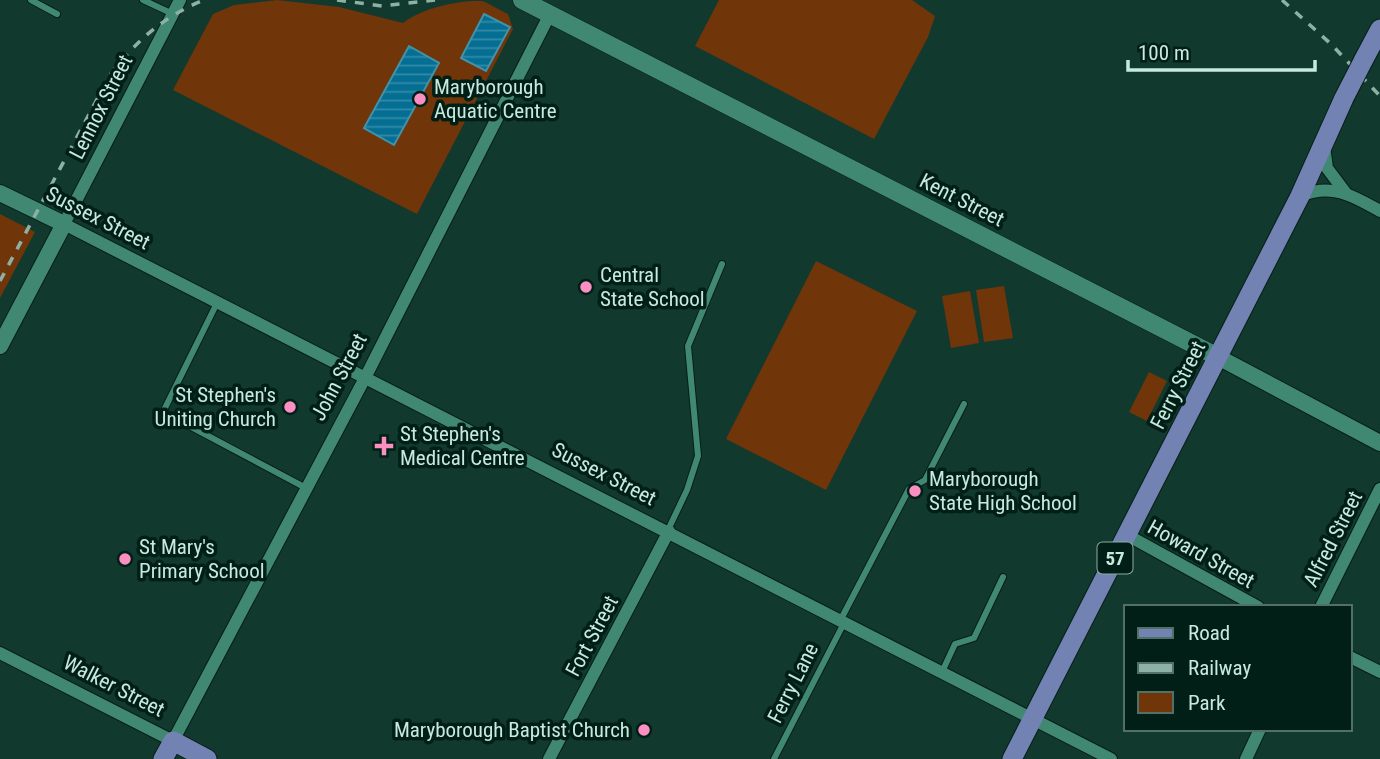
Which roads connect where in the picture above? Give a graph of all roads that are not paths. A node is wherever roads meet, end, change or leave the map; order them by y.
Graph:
1 (31, 0) edge
2 (143, 0) edge
3 (180, 0) edge
4 (522, 0) edge
5 (173, 13) junction
6 (57, 14) dead end
7 (550, 14) junction
8 (1380, 29) edge
9 (1324, 144) junction
10 (1345, 192) junction
11 (0, 193) edge
12 (1300, 196) junction
13 (1380, 211) edge
14 (64, 224) junction
15 (722, 264) dead end
16 (218, 301) junction
17 (0, 346) edge
18 (1218, 357) junction
19 (366, 376) junction
20 (964, 404) dead end
21 (1380, 443) edge
22 (306, 488) junction
23 (1380, 489) edge
24 (668, 531) junction
25 (1127, 535) junction
26 (1003, 577) dead end
27 (1254, 605) edge
28 (1322, 605) edge
29 (842, 622) junction
30 (0, 653) edge
31 (1352, 658) edge
32 (942, 672) junction
33 (1380, 672) edge
34 (1033, 718) junction
35 (1259, 731) edge
36 (173, 741) junction
37 (163, 759) edge
38 (207, 759) edge
39 (549, 759) edge
40 (774, 759) edge
41 (1012, 759) edge
42 (1111, 759) edge
43 (1246, 759) edge

1 - 6 lane
2 - 5 lane
3 - 5 street, Lennox Street
4 - 7 main road, Kent Street
5 - 14 street, Lennox Street
7 - 18 main road, Kent Street
7 - 19 street, John Street
8 - 9 main road, Ferry Street / 57, bridge
9 - 10 street
9 - 12 main road, Ferry Street / 57
10 - 12 street
10 - 13 street
11 - 14 street, Sussex Street
12 - 18 main road, Ferry Street / 57
14 - 16 street, Sussex Street
14 - 17 street, Lennox Street
15 - 24 lane
16 - 19 street, Sussex Street
16 - 22 lane
18 - 21 street, Kent Street
18 - 25 main road, Ferry Street / 57
19 - 22 street, John Street
19 - 24 street, Sussex Street
20 - 29 lane, Ferry Lane
22 - 36 street, John Street
23 - 28 street, Alfred Street
24 - 29 street, Sussex Street
24 - 39 street, Fort Street
25 - 27 street, Howard Street
25 - 34 main road, Ferry Street / 57
26 - 32 lane
29 - 32 street, Sussex Street
29 - 40 lane, Ferry Lane
30 - 36 street, Walker Street
31 - 33 street
32 - 34 street, Sussex Street
34 - 41 main road, Ferry Street / 57
34 - 42 street, Sussex Street
35 - 43 street
36 - 37 main road, John Street
36 - 38 main road, Walker Street

